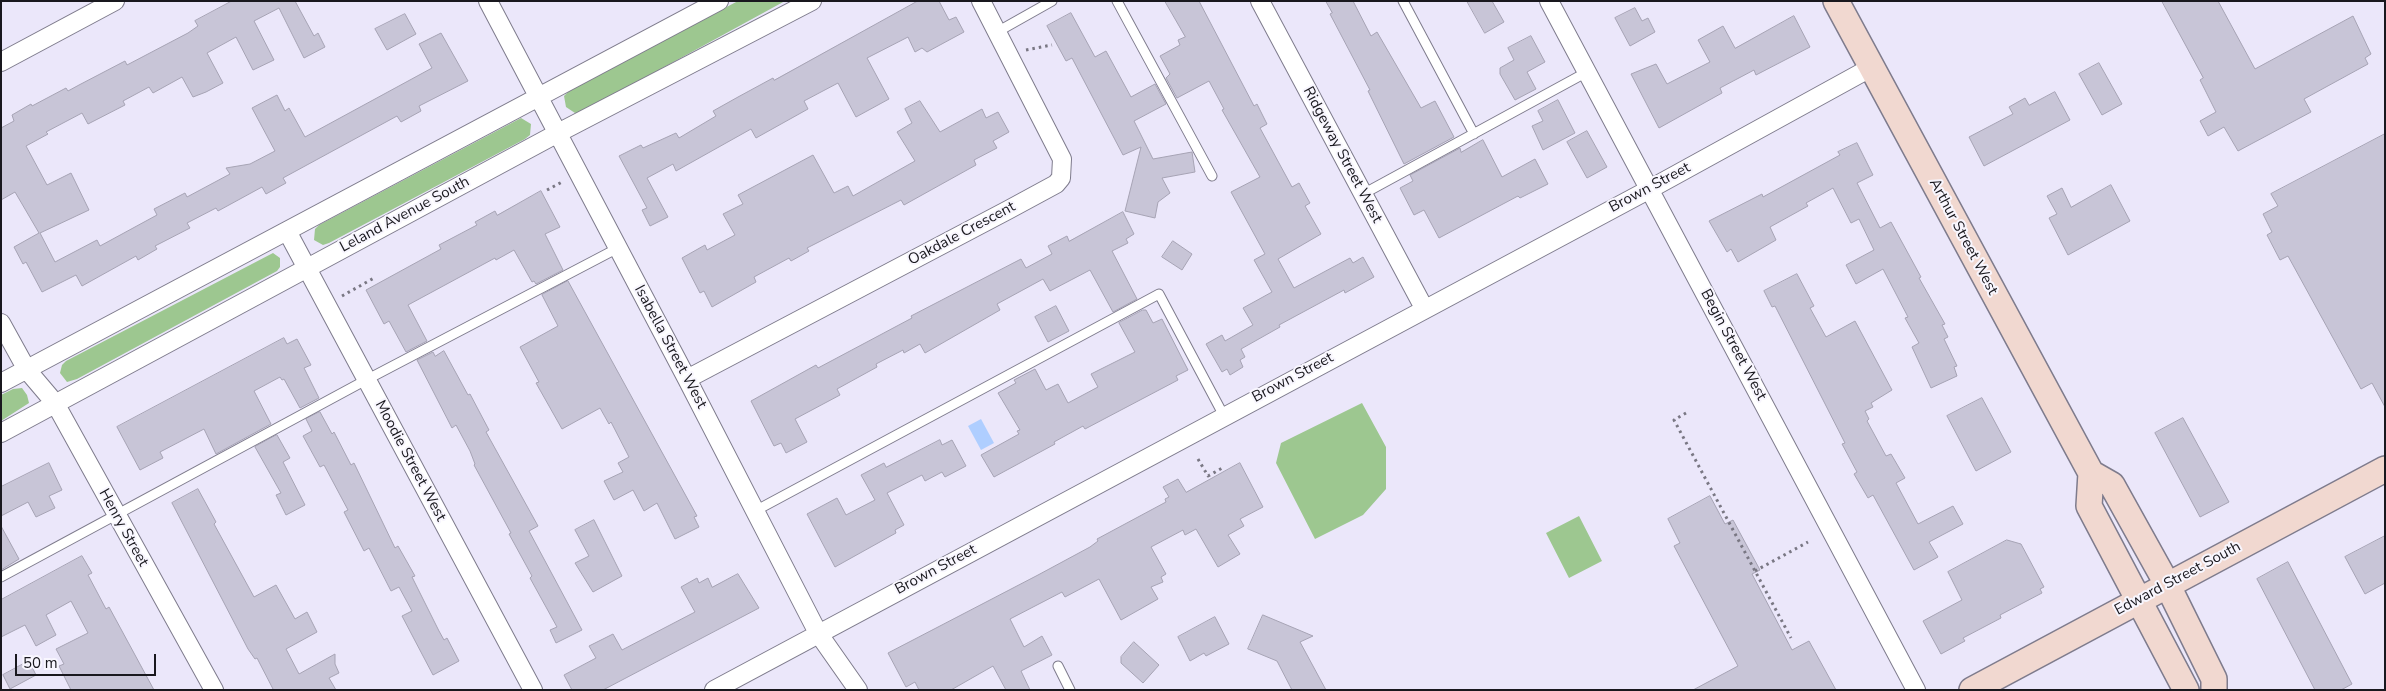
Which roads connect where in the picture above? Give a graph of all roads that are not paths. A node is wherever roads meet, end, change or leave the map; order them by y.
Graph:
1 (115, 1) edge
2 (488, 1) edge
3 (719, 1) edge
4 (812, 1) edge
5 (981, 1) edge
6 (1052, 1) edge
7 (1117, 1) edge
8 (1260, 1) edge
9 (1403, 1) edge
10 (1549, 1) edge
11 (1836, 1) edge
12 (997, 32) junction
13 (1, 62) edge
14 (1872, 67) junction
15 (1587, 72) junction
16 (538, 96) junction
17 (558, 134) junction
18 (1474, 134) junction
19 (1212, 176) dead end
20 (1650, 189) junction
21 (1363, 194) junction
22 (287, 231) junction
23 (618, 248) junction
24 (307, 268) junction
25 (1424, 308) junction
26 (1, 323) edge
27 (27, 370) junction
28 (687, 379) junction
29 (366, 380) junction
30 (1, 383) edge
31 (55, 403) junction
32 (1224, 416) junction
33 (1, 433) edge
34 (2385, 469) edge
35 (2090, 473) junction
36 (755, 511) junction
37 (116, 515) junction
38 (1, 577) edge
39 (2167, 584) junction
40 (2138, 600) junction
41 (818, 633) junction
42 (1058, 666) dead end
43 (214, 690) edge
44 (533, 690) edge
45 (714, 690) edge
46 (858, 690) edge
47 (1070, 690) edge
48 (1916, 690) edge
49 (1972, 690) edge
50 (2186, 690) edge
51 (2214, 690) edge

1 - 13 street
2 - 16 street, Isabella Street West
3 - 16 street
4 - 17 street, Leland Avenue South
5 - 12 street, Oakdale Crescent
6 - 12 lane
7 - 19 lane
8 - 21 street, Ridgeway Street West
9 - 18 lane
10 - 15 street, Begin Street West
11 - 14 main road, Arthur Street West
12 - 28 street, Oakdale Crescent
14 - 20 street, Brown Street
14 - 35 main road, Arthur Street West
15 - 18 lane
15 - 20 street, Begin Street West
16 - 17 street, Isabella Street West
16 - 22 street
17 - 23 street, Isabella Street West
17 - 24 street, Leland Avenue South
18 - 21 lane
20 - 25 street, Brown Street
20 - 48 street, Begin Street West
21 - 25 street, Ridgeway Street West
22 - 24 street, Moodie Street West
22 - 27 street
23 - 28 street, Isabella Street West
23 - 29 lane
24 - 29 street, Moodie Street West
24 - 31 street, Leland Avenue South
25 - 32 street, Brown Street
26 - 27 street, Henry Street
27 - 30 street
27 - 31 street, Henry Street
28 - 36 street, Isabella Street West
29 - 37 lane
29 - 44 street, Moodie Street West
31 - 33 street, Leland Avenue South
31 - 37 street, Henry Street
32 - 36 lane
32 - 41 street, Brown Street
34 - 39 main road, Edward Street South
35 - 39 main road
35 - 40 main road, Arthur Street West
36 - 41 street, Isabella Street West
37 - 38 lane
37 - 43 street, Henry Street
39 - 40 main road, Edward Street South
39 - 51 main road
40 - 49 main road, Edward Street South
40 - 50 main road, Arthur Street West
41 - 45 street, Brown Street
41 - 46 street, Isabella Street West
42 - 47 lane

